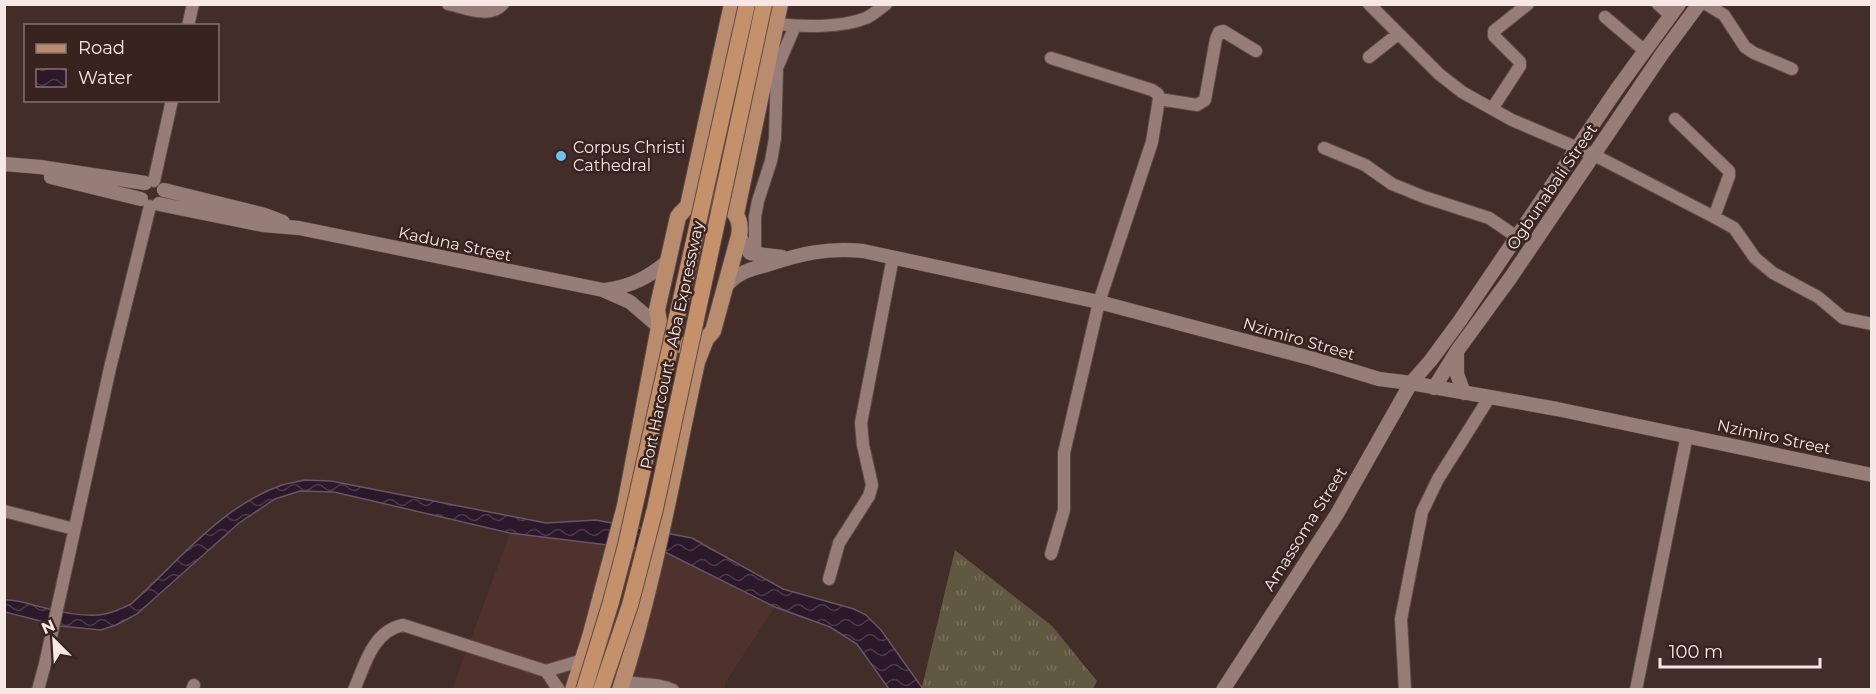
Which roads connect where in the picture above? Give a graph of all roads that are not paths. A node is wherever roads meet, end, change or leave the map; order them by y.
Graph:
1 (193, 4) edge
2 (448, 4) edge
3 (503, 4) edge
4 (732, 4) edge
5 (747, 4) edge
6 (764, 4) edge
7 (780, 4) edge
8 (886, 4) edge
9 (1369, 4) edge
10 (1528, 4) edge
11 (1658, 4) edge
12 (1699, 4) edge
13 (1706, 4) edge
14 (1674, 10) edge
15 (1605, 17) dead end
16 (188, 24) edge
17 (777, 24) junction
18 (795, 26) junction
19 (1398, 34) junction
20 (1256, 51) dead end
21 (1645, 51) junction
22 (1369, 57) dead end
23 (1051, 58) dead end
24 (1792, 69) dead end
25 (1159, 99) junction
26 (172, 102) edge
27 (1492, 109) junction
28 (1675, 119) dead end
29 (1324, 148) dead end
30 (1578, 148) junction
31 (1594, 155) junction
32 (4, 164) edge
33 (152, 194) junction
34 (688, 206) junction
35 (736, 214) junction
36 (1714, 216) junction
37 (739, 236) junction
38 (1517, 237) junction
39 (755, 255) junction
40 (893, 257) junction
41 (787, 258) junction
42 (667, 262) junction
43 (726, 286) junction
44 (603, 290) junction
45 (1099, 302) junction
46 (1872, 324) edge
47 (659, 327) junction
48 (706, 339) junction
49 (1457, 351) junction
50 (1411, 383) junction
51 (1434, 388) junction
52 (1464, 393) junction
53 (1489, 398) junction
54 (1687, 435) junction
55 (1872, 475) edge
56 (4, 511) edge
57 (74, 529) junction
58 (1051, 554) dead end
59 (829, 579) dead end
60 (583, 660) junction
61 (546, 672) junction
62 (621, 685) edge
63 (38, 690) edge
64 (354, 690) edge
65 (559, 690) edge
66 (573, 690) edge
67 (584, 690) edge
68 (601, 690) edge
69 (674, 690) edge
70 (1222, 690) edge
71 (1405, 690) edge
72 (1636, 690) edge

1 - 16 street
2 - 3 street
4 - 34 main road
5 - 67 highway, Port Harcourt - Aba Expressway, bridge
6 - 68 highway, Port Harcourt - Aba Expressway, bridge
7 - 17 main road
8 - 18 street
9 - 19 street
10 - 27 street
11 - 14 street
12 - 31 street, Ogbunabali Street
13 - 24 street
14 - 21 street, Ogbunabali Street
15 - 21 street
17 - 18 street
17 - 35 main road
18 - 39 street
19 - 22 street
19 - 27 street
20 - 25 street
21 - 30 street, Ogbunabali Street
23 - 25 street
25 - 45 street
26 - 33 street
27 - 30 street
28 - 36 street
29 - 38 street
30 - 31 street
30 - 38 street, Ogbunabali Street
31 - 36 street
31 - 49 street, Ogbunabali Street
32 - 33 street, Kaduna Street
33 - 44 street, Kaduna Street
33 - 57 street
34 - 35 main road
34 - 42 main road
35 - 37 main road
36 - 46 street
37 - 39 street
37 - 43 main road
38 - 50 street, Ogbunabali Street
39 - 41 street
40 - 41 street, Nzimiro Street
40 - 45 street, Nzimiro Street
40 - 59 street
41 - 43 street, Nzimiro Street
42 - 44 street, Kaduna Street
42 - 47 main road
43 - 48 main road
44 - 47 street, Kaduna Street
45 - 50 street, Nzimiro Street
45 - 58 street
47 - 48 main road
47 - 60 main road
48 - 62 main road
49 - 51 street, Ogbunabali Street
49 - 52 street
50 - 51 street, Nzimiro Street
50 - 70 street, Amassoma Street
51 - 52 street, Nzimiro Street
52 - 53 street, Nzimiro Street
53 - 54 street, Nzimiro Street
53 - 71 street
54 - 55 street, Nzimiro Street
54 - 72 street
56 - 57 street
57 - 63 street
60 - 61 street
60 - 66 main road
61 - 64 street
61 - 65 street
62 - 69 street

